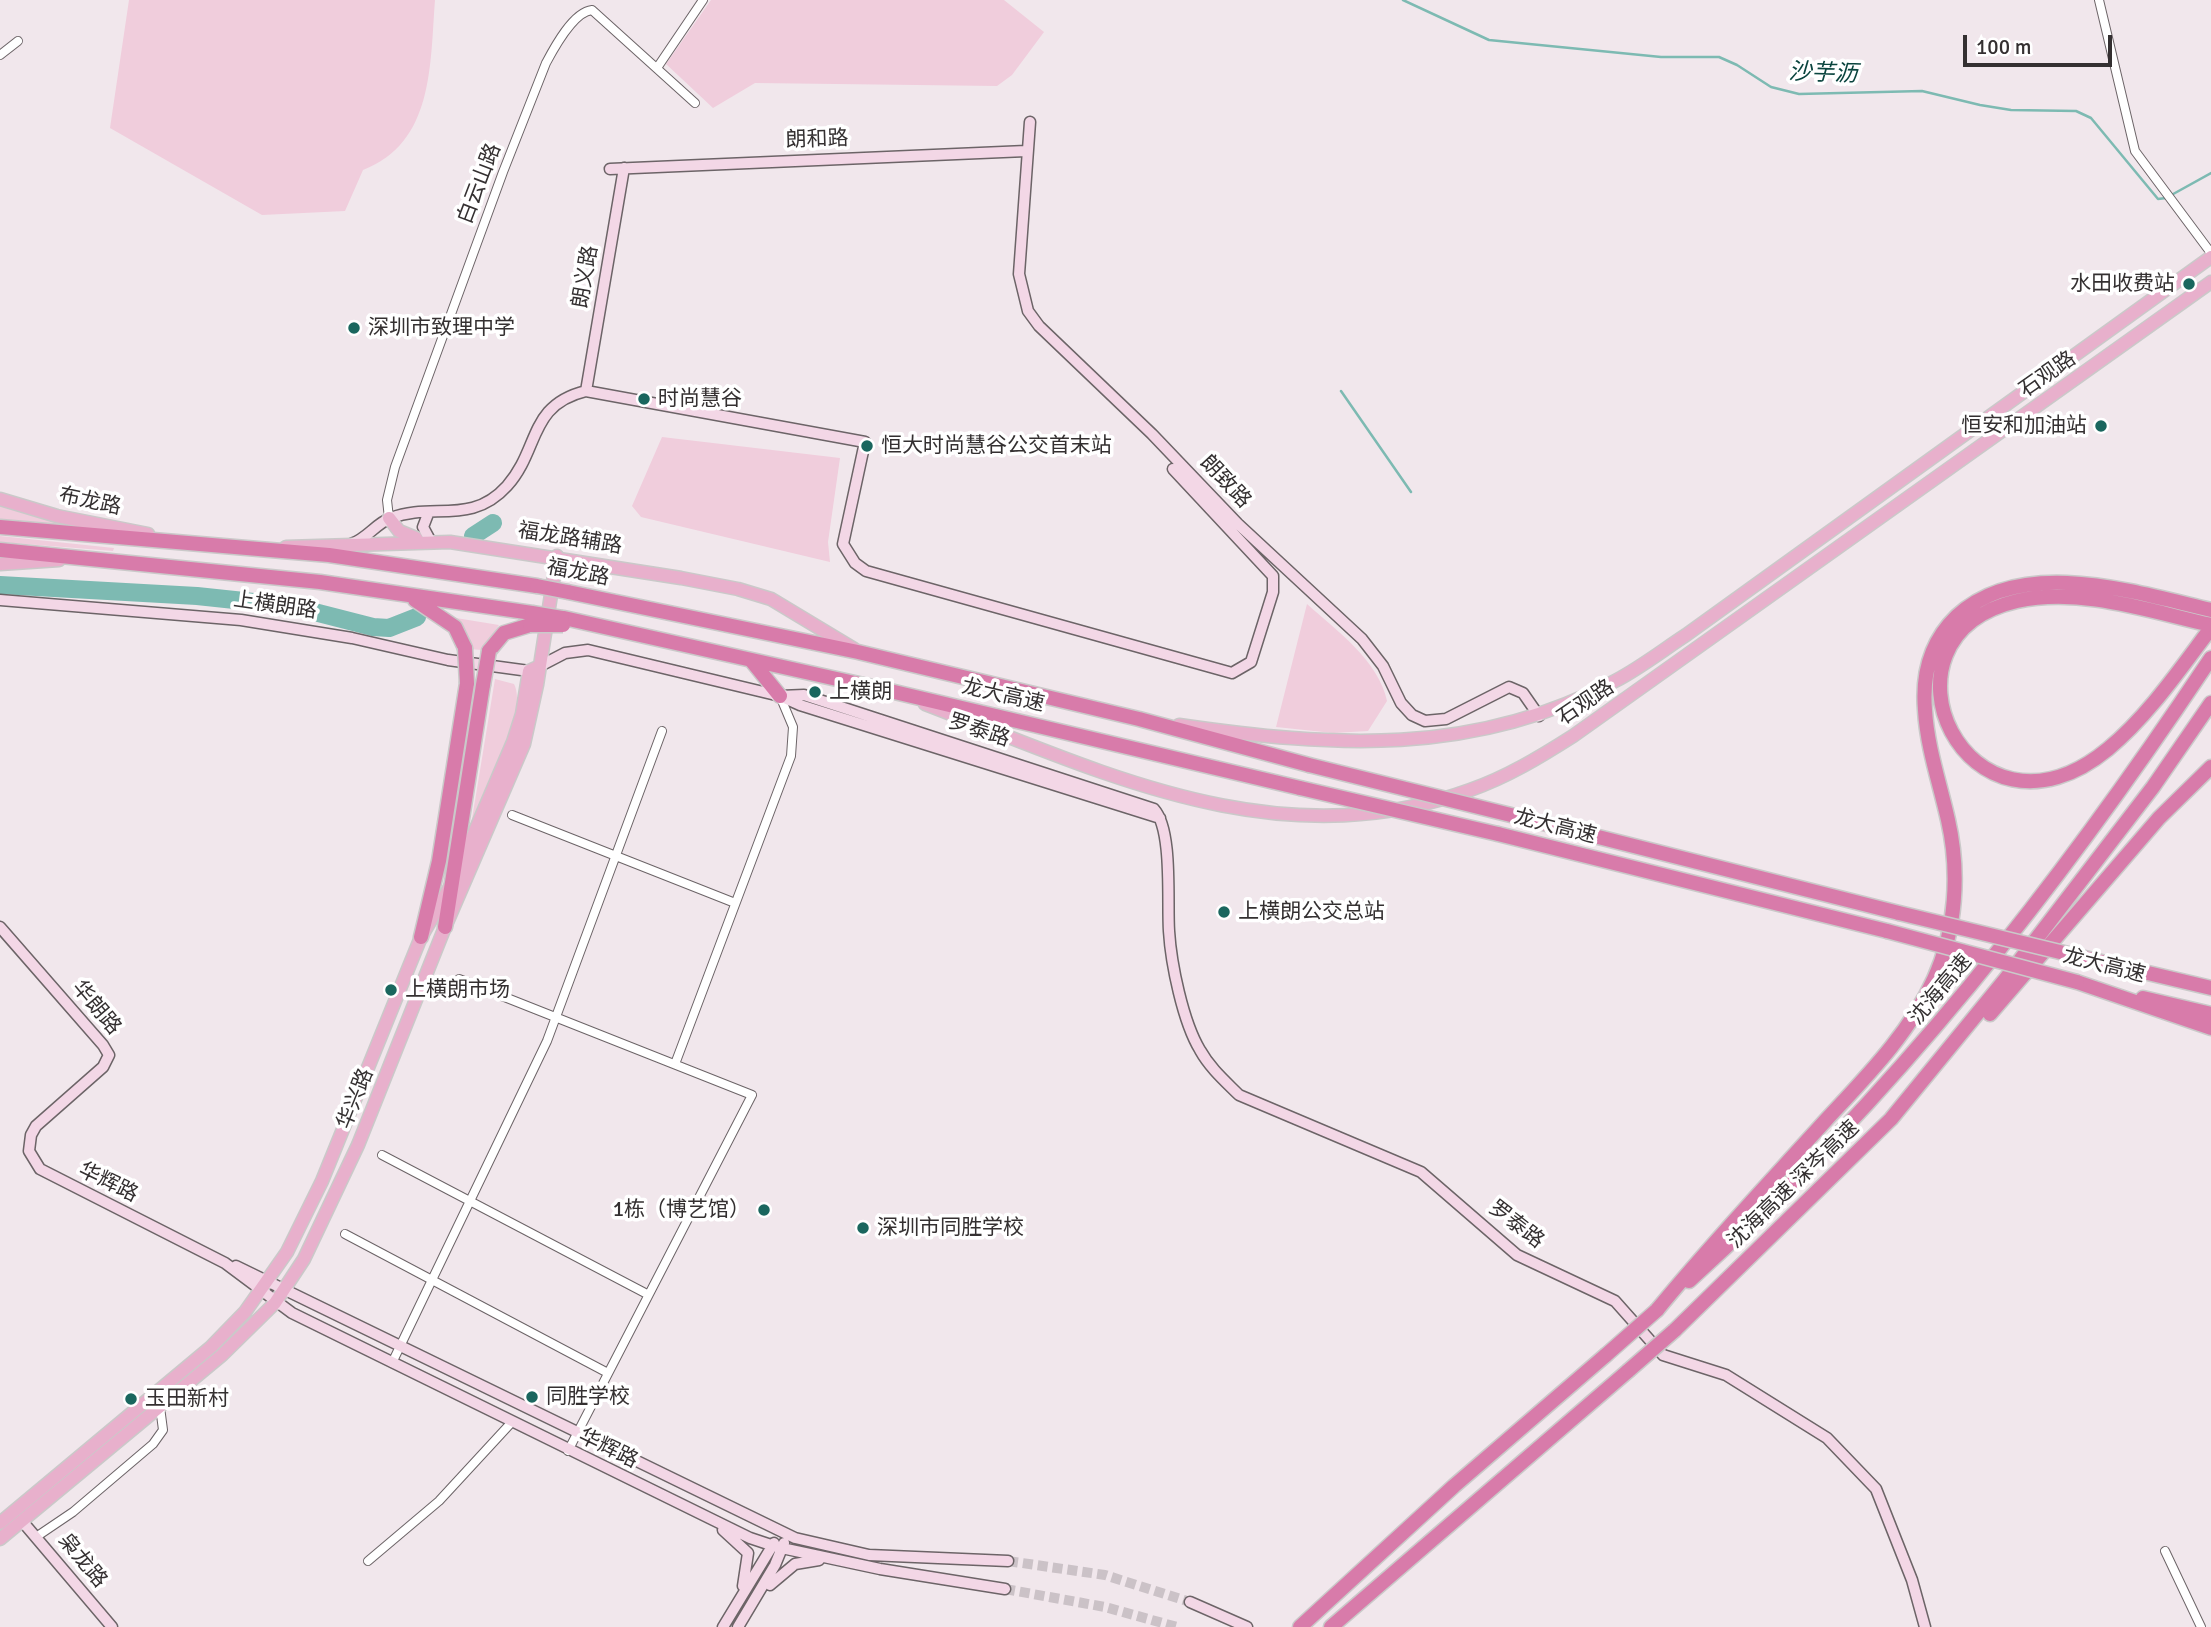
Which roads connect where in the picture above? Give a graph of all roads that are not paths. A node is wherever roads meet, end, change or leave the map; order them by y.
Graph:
1 (703, 0) edge
2 (2099, 0) edge
3 (18, 41) dead end
4 (0, 55) edge
5 (657, 68) junction
6 (695, 103) dead end
7 (1030, 122) dead end
8 (1026, 151) junction
9 (624, 168) junction
10 (610, 169) dead end
11 (2211, 255) edge
12 (2211, 282) edge
13 (2064, 364) junction
14 (2075, 379) junction
15 (586, 391) junction
16 (1173, 469) dead end
17 (0, 499) edge
18 (428, 514) junction
19 (389, 518) junction
20 (0, 527) edge
21 (172, 540) junction
22 (430, 540) junction
23 (348, 545) junction
24 (258, 548) junction
25 (0, 550) edge
26 (557, 556) junction
27 (83, 559) junction
28 (0, 565) edge
29 (408, 596) junction
30 (0, 600) edge
31 (2211, 611) edge
32 (531, 619) junction
33 (2211, 626) edge
34 (858, 652) junction
35 (2211, 657) edge
36 (751, 660) junction
37 (534, 668) junction
38 (886, 690) junction
39 (780, 696) junction
40 (2211, 703) edge
41 (1539, 716) junction
42 (1139, 719) junction
43 (662, 731) dead end
44 (2211, 767) edge
45 (512, 815) dead end
46 (615, 855) junction
47 (454, 880) junction
48 (735, 903) junction
49 (445, 927) junction
50 (0, 928) edge
51 (421, 937) junction
52 (459, 979) dead end
53 (2077, 982) junction
54 (2211, 986) edge
55 (2211, 1014) edge
56 (554, 1019) junction
57 (2211, 1028) edge
58 (675, 1063) junction
59 (1891, 1119) junction
60 (382, 1156) dead end
61 (49, 1175) joint
62 (470, 1201) junction
63 (345, 1234) dead end
64 (225, 1263) junction
65 (269, 1280) junction
66 (432, 1281) junction
67 (285, 1289) junction
68 (261, 1291) junction
69 (647, 1294) junction
70 (275, 1303) junction
71 (1657, 1310) junction
72 (400, 1348) junction
73 (392, 1363) junction
74 (606, 1373) junction
75 (160, 1407) junction
76 (511, 1423) junction
77 (576, 1432) junction
78 (568, 1451) junction
79 (704, 1516) junction
80 (22, 1521) junction
81 (0, 1523) edge
82 (783, 1533) junction
83 (36, 1537) junction
84 (0, 1539) edge
85 (777, 1547) junction
86 (2165, 1551) dead end
87 (830, 1558) junction
88 (368, 1561) dead end
89 (1008, 1561) tunnel mouth
90 (1005, 1589) tunnel mouth
91 (739, 1600) junction
92 (1190, 1602) tunnel mouth
93 (750, 1608) junction
94 (112, 1627) edge
95 (723, 1627) edge
96 (738, 1627) edge
97 (1247, 1627) edge
98 (1300, 1627) edge
99 (1331, 1627) edge
100 (1925, 1627) edge
101 (2201, 1627) edge

1 - 5 street
2 - 11 street
3 - 4 street
5 - 6 street, 白云山路
5 - 19 street, 白云山路
7 - 8 street, 朗致路
8 - 9 street, 朗和路
8 - 41 street, 朗致路
9 - 10 street, 朗和路
9 - 15 street, 朗义路
11 - 13 main road, 石观路
12 - 14 main road, 石观路
13 - 14 main road
13 - 41 main road, 石观路
14 - 38 main road, 石观路
15 - 16 street
15 - 18 street
17 - 21 main road, 布龙路
18 - 19 street
18 - 22 street
19 - 22 main road
19 - 23 street
20 - 21 highway, 福龙路
21 - 24 highway, 福龙路
22 - 23 main road, 福龙路辅路
22 - 26 main road, 福龙路辅路
23 - 24 main road, 福龙路辅路
24 - 34 highway, 福龙路, bridge
25 - 27 highway
26 - 34 main road, 福龙路辅路
26 - 37 main road, 华兴路
27 - 28 main road
27 - 29 highway
29 - 32 highway
29 - 51 highway, bridge
30 - 37 street, 上横朗路
31 - 71 highway
32 - 36 highway, bridge
32 - 47 highway, bridge
33 - 33 highway
34 - 42 highway, 福龙路
35 - 71 highway, 沈海高速
36 - 38 highway
36 - 39 highway
37 - 39 street, 罗泰路
37 - 47 main road, 华兴路
37 - 49 main road, 华兴路
38 - 53 highway, 龙大高速, bridge
39 - 48 street
39 - 100 street, 罗泰路
40 - 59 highway, 沈海高速 深岑高速
41 - 42 main road, 石观路
42 - 54 highway, 龙大高速, bridge
43 - 46 street
44 - 59 highway
45 - 46 street
46 - 48 street
46 - 56 street
47 - 49 highway
47 - 51 main road, 华兴路
48 - 58 street
49 - 67 main road, 华兴路
50 - 61 street, 华朗路
51 - 65 main road, 华兴路
52 - 56 street
53 - 55 highway, 龙大高速
53 - 57 highway
56 - 58 street
56 - 62 street
58 - 69 street
59 - 99 highway, 沈海高速 深岑高速, bridge
60 - 62 street
61 - 64 street, 华辉路
62 - 66 street
62 - 69 street
63 - 66 street
64 - 65 street, 华辉路
64 - 68 street, 华辉路
65 - 67 street, 华辉路
65 - 68 main road, 华兴路
66 - 72 street
66 - 74 street
67 - 70 main road, 华兴路
67 - 72 street, 华辉路
68 - 70 street, 华辉路
68 - 81 main road, 华兴路
69 - 74 street
70 - 73 street, 华辉路
70 - 75 main road, 华兴路
71 - 98 highway, bridge
72 - 73 street
72 - 77 street, 华辉路
73 - 76 street, 华辉路
74 - 77 street
75 - 80 main road, 华兴路
75 - 83 street
76 - 78 street, 华辉路
76 - 88 street
77 - 78 street
77 - 82 street, 华辉路
78 - 79 street, 华辉路
79 - 85 street, 华辉路
79 - 91 street
80 - 83 street, 枭龙路
80 - 84 main road, 华兴路
82 - 85 street
82 - 89 street, 华辉路
83 - 94 street, 枭龙路
85 - 87 street, 华辉路
85 - 91 street
85 - 93 street
86 - 101 street
87 - 90 street, 华辉路
87 - 93 street
91 - 95 street
92 - 97 street
93 - 96 street

